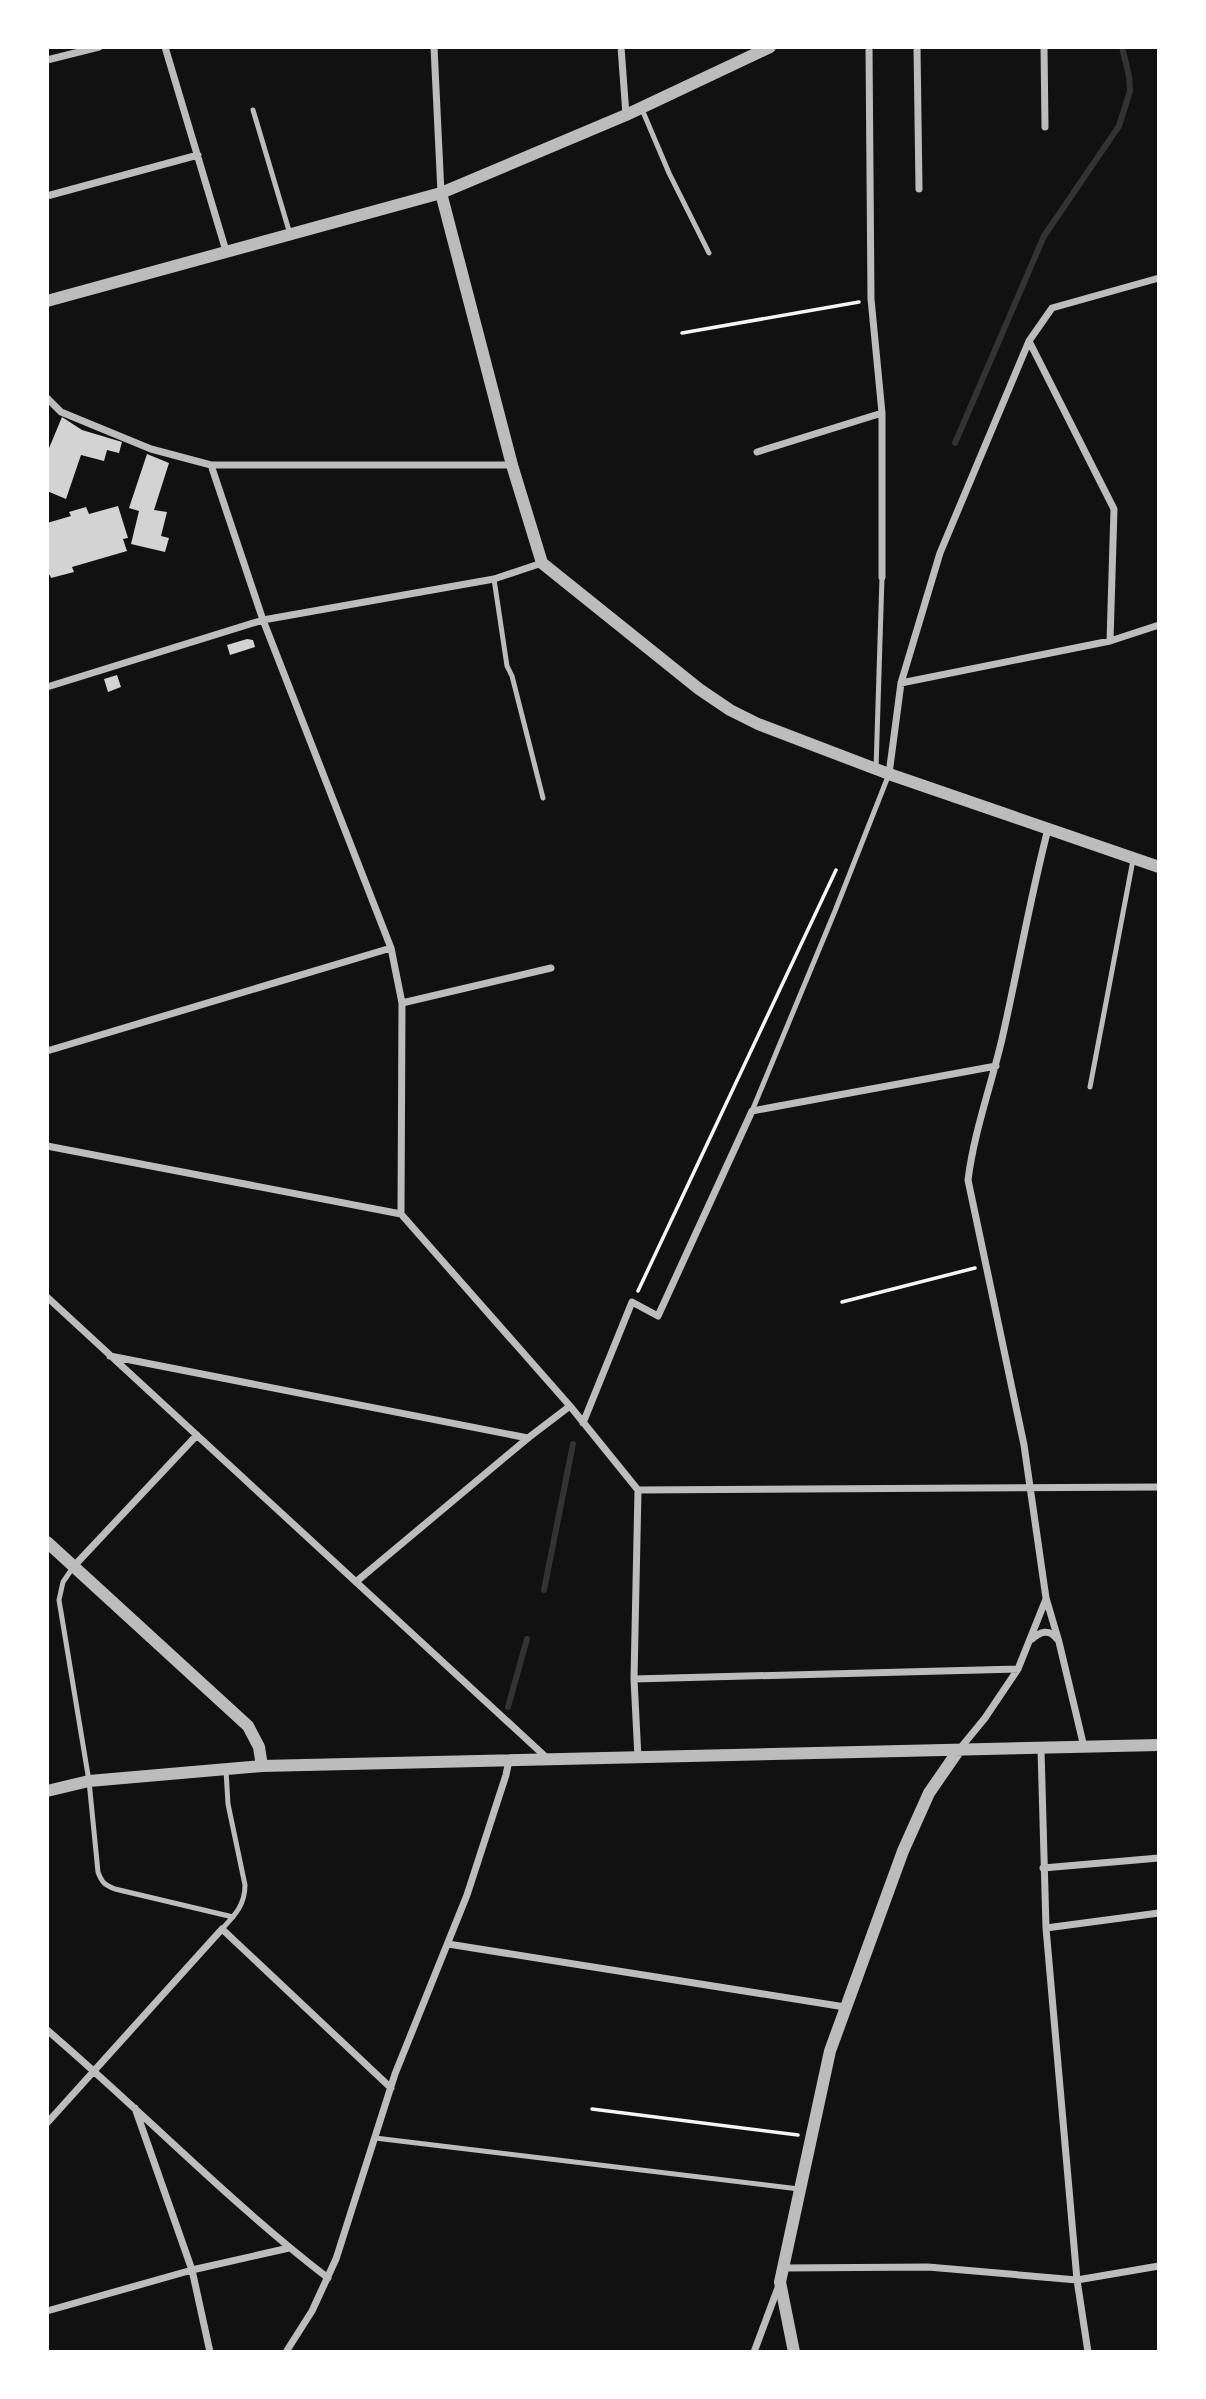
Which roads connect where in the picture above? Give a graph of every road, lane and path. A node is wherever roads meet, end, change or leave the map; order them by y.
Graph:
1 (99, 47) edge
2 (165, 47) edge
3 (434, 47) edge
4 (621, 47) edge
5 (770, 47) edge
6 (869, 47) edge
7 (917, 47) edge
8 (1044, 47) edge
9 (47, 60) edge
10 (642, 107) junction
11 (253, 110) dead end
12 (626, 114) junction
13 (1045, 127) dead end
14 (198, 155) junction
15 (919, 188) dead end
16 (441, 193) junction
17 (47, 196) edge
18 (290, 234) junction
19 (226, 251) junction
20 (709, 253) dead end
21 (1159, 278) edge
22 (872, 299) junction
23 (47, 301) edge
24 (682, 333) dead end
25 (1029, 341) junction
26 (47, 398) edge
27 (882, 413) junction
28 (757, 452) dead end
29 (211, 465) junction
30 (512, 465) junction
31 (542, 563) junction
32 (882, 576) joint
33 (494, 579) junction
34 (262, 620) junction
35 (1159, 625) edge
36 (1110, 640) junction
37 (901, 683) junction
38 (47, 687) edge
39 (876, 769) junction
40 (889, 775) junction
41 (543, 797) dead end
42 (1048, 829) junction
43 (1133, 859) junction
44 (1159, 867) edge
45 (837, 868) dead end
46 (391, 948) junction
47 (551, 968) dead end
48 (402, 1003) junction
49 (47, 1051) edge
50 (996, 1066) junction
51 (1090, 1087) dead end
52 (752, 1111) junction
53 (47, 1146) edge
54 (401, 1214) junction
55 (988, 1265) junction
56 (47, 1297) edge
57 (632, 1302) junction
58 (842, 1302) dead end
59 (110, 1356) junction
60 (570, 1406) junction
61 (583, 1423) junction
62 (197, 1435) junction
63 (528, 1438) junction
64 (1159, 1487) edge
65 (1031, 1488) junction
66 (638, 1490) junction
67 (47, 1542) edge
68 (74, 1566) junction
69 (356, 1581) junction
70 (1046, 1598) junction
71 (1030, 1640) junction
72 (1059, 1642) junction
73 (1018, 1669) junction
74 (634, 1679) junction
75 (1159, 1745) edge
76 (1084, 1748) junction
77 (1041, 1749) junction
78 (958, 1751) junction
79 (638, 1758) junction
80 (509, 1760) junction
81 (549, 1760) junction
82 (262, 1766) junction
83 (226, 1770) junction
84 (89, 1782) junction
85 (47, 1791) edge
86 (1159, 1858) edge
87 (1043, 1868) junction
88 (1159, 1913) edge
89 (233, 1917) junction
90 (1046, 1928) junction
91 (222, 1929) junction
92 (448, 1944) junction
93 (845, 2007) junction
94 (47, 2030) edge
95 (96, 2071) junction
96 (391, 2088) junction
97 (135, 2107) junction
98 (592, 2109) dead end
99 (47, 2123) edge
100 (811, 2136) junction
101 (375, 2138) junction
102 (800, 2190) junction
103 (289, 2248) junction
104 (1159, 2266) edge
105 (785, 2268) junction
106 (191, 2270) junction
107 (328, 2278) junction
108 (1077, 2280) junction
109 (780, 2281) junction
110 (47, 2311) edge
111 (210, 2352) edge
112 (286, 2352) edge
113 (754, 2352) edge
114 (794, 2352) edge
115 (1088, 2352) edge

1 - 9 street
2 - 14 street
3 - 16 street
4 - 12 street
5 - 10 street
6 - 22 street
7 - 15 street
8 - 13 street
10 - 12 street
10 - 20 lane
11 - 18 lane
12 - 16 street
14 - 17 street
14 - 19 street
16 - 18 street
16 - 30 street
18 - 19 street
19 - 23 street
21 - 25 street
22 - 24 path
22 - 27 street
25 - 36 street
25 - 37 street
26 - 29 street
27 - 28 street
27 - 32 street
29 - 30 street
29 - 34 street
30 - 31 street
31 - 33 street
31 - 39 street
32 - 39 lane
33 - 34 street
33 - 41 lane
34 - 38 street
34 - 46 street
35 - 36 street
36 - 37 street
37 - 40 street
39 - 40 street
40 - 42 street
40 - 52 lane
42 - 43 street
42 - 50 street
43 - 44 street
43 - 51 lane
45 - 57 path
46 - 48 street
46 - 49 street
47 - 48 street
48 - 54 street
50 - 52 street
50 - 55 street
52 - 57 street
53 - 54 street
54 - 60 street
55 - 58 path
55 - 65 street
56 - 59 street
57 - 61 street
59 - 62 street
59 - 63 street
60 - 61 street
60 - 63 street
61 - 66 street
62 - 68 street
62 - 69 street
63 - 69 street
64 - 65 street
65 - 66 street
65 - 70 street
66 - 74 street
67 - 68 street
68 - 82 street
68 - 84 lane
69 - 81 street
70 - 71 street
70 - 72 street
71 - 72 street
71 - 73 street
72 - 76 street
73 - 74 street
73 - 78 street
74 - 79 street
75 - 76 street
76 - 77 street
77 - 78 street
77 - 87 street
78 - 79 street
78 - 93 street
79 - 81 street
80 - 81 street
80 - 82 street
80 - 92 street
82 - 83 street
83 - 84 street
83 - 89 lane
84 - 85 street
84 - 89 lane
86 - 87 street
87 - 90 street
88 - 90 street
89 - 91 lane
90 - 108 street
91 - 95 street
91 - 96 street
92 - 93 street
92 - 96 street
93 - 100 street
94 - 95 street
95 - 97 street
95 - 99 street
96 - 101 street
97 - 103 street
97 - 106 street
98 - 100 path
100 - 102 street
101 - 102 lane
101 - 107 street
102 - 105 street
103 - 106 street
103 - 107 street
104 - 108 street
105 - 108 street
105 - 109 street
106 - 110 street
106 - 111 street
107 - 112 street
108 - 115 street
109 - 113 street
109 - 114 street

